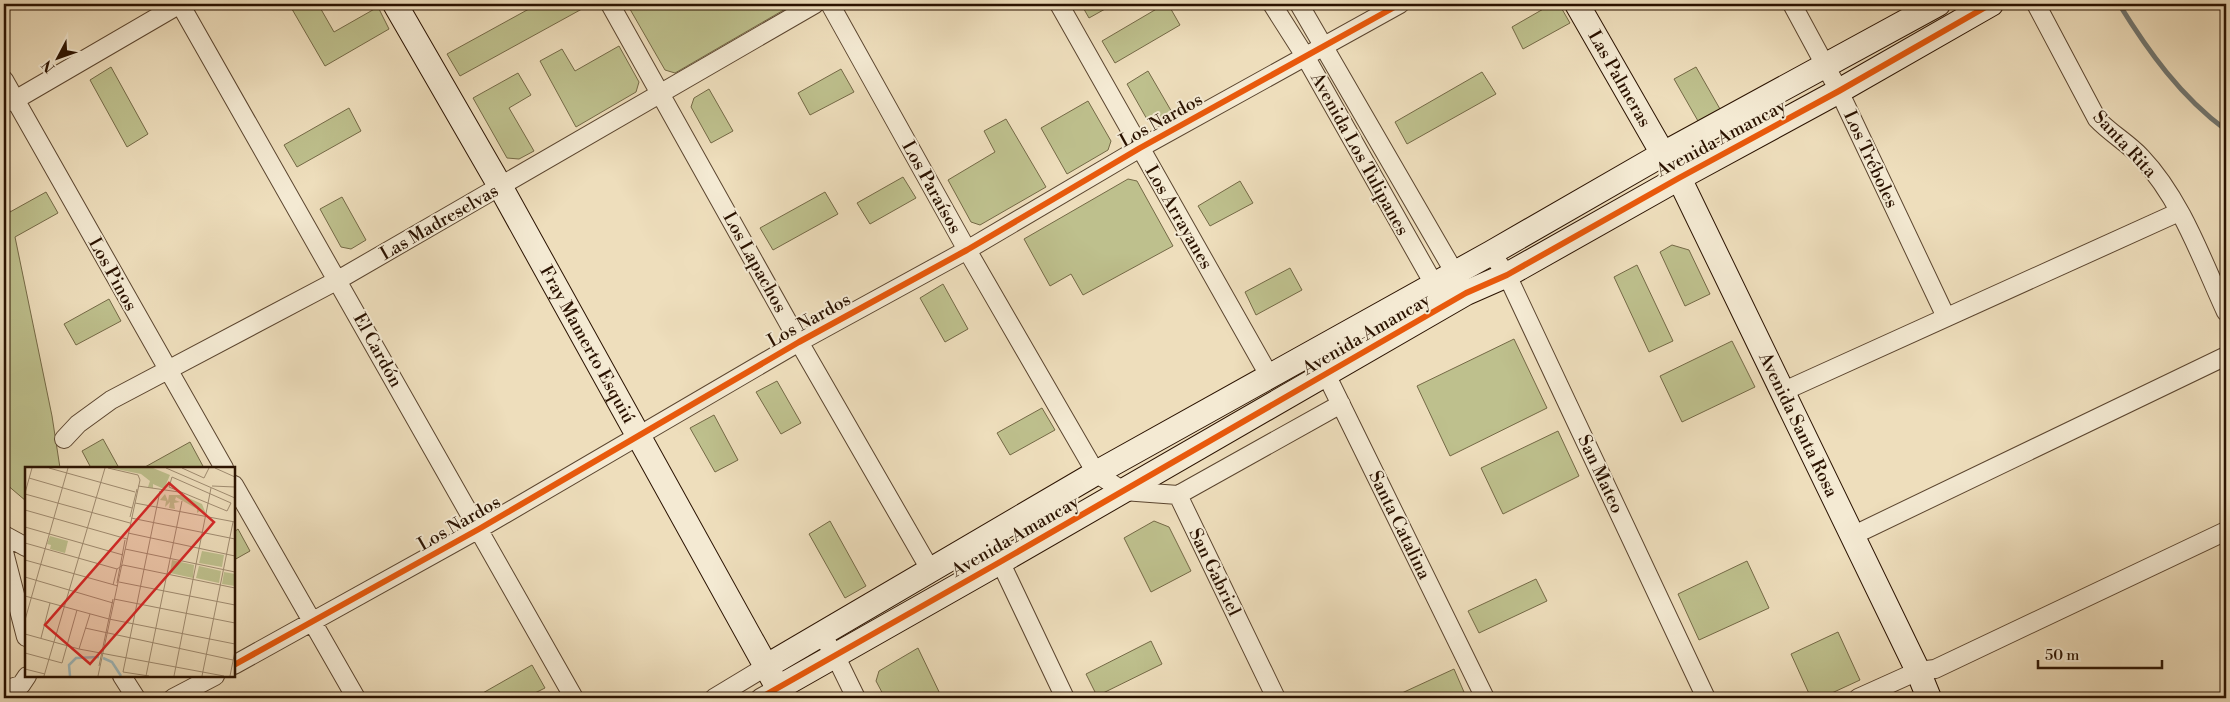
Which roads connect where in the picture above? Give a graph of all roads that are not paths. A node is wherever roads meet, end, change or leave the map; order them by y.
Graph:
1 (180, 4) edge
2 (395, 4) edge
3 (610, 4) edge
4 (815, 4) edge
5 (830, 4) edge
6 (1059, 4) edge
7 (1272, 4) edge
8 (1299, 4) edge
9 (1400, 4) edge
10 (1577, 4) edge
11 (1792, 4) edge
12 (1938, 4) edge
13 (1991, 4) edge
14 (2036, 4) edge
15 (1323, 45) junction
16 (1305, 56) junction
17 (1827, 66) junction
18 (4, 80) edge
19 (1839, 91) junction
20 (662, 94) junction
21 (10, 102) edge
22 (1140, 148) junction
23 (1663, 154) junction
24 (1679, 178) junction
25 (500, 186) junction
26 (2179, 212) junction
27 (967, 250) junction
28 (1491, 253) junction
29 (1454, 272) junction
30 (1507, 275) junction
31 (338, 280) junction
32 (1434, 284) junction
33 (1456, 299) junction
34 (2226, 312) edge
35 (1946, 317) junction
36 (800, 342) junction
37 (1315, 352) junction
38 (2226, 356) edge
39 (167, 370) junction
40 (1326, 374) junction
41 (1270, 377) junction
42 (1784, 391) junction
43 (1341, 404) junction
44 (639, 436) junction
45 (64, 439) dead end
46 (223, 467) edge
47 (1096, 473) junction
48 (235, 487) edge
49 (1123, 491) junction
50 (1178, 495) junction
51 (479, 530) junction
52 (2226, 531) edge
53 (4, 535) edge
54 (988, 536) junction
55 (1852, 536) junction
56 (25, 546) edge
57 (4, 552) edge
58 (1000, 562) junction
59 (931, 571) junction
60 (314, 622) junction
61 (25, 633) edge
62 (821, 634) junction
63 (835, 655) junction
64 (235, 664) edge
65 (767, 666) junction
66 (1918, 671) junction
67 (26, 677) edge
68 (123, 677) edge
69 (212, 677) edge
70 (4, 690) edge
71 (769, 693) edge
72 (136, 698) edge
73 (173, 698) edge
74 (356, 698) edge
75 (574, 698) edge
76 (714, 698) edge
77 (856, 698) edge
78 (1065, 698) edge
79 (1276, 698) edge
80 (1485, 698) edge
81 (1706, 698) edge
82 (1858, 698) edge
83 (1929, 698) edge

1 - 21 street
1 - 31 street, El Cardón
2 - 25 street, Fray Mamerto Esquiú
3 - 20 street, Los Lapachos
4 - 20 street, Las Madreselvas
5 - 27 street, Los Paraísos
6 - 22 street, Los Arrayanes
7 - 16 street, Avenida Los Tulipanes
8 - 15 street, Avenida Los Tulipanes
9 - 15 street, Los Nardos
10 - 23 street, Las Palmeras
11 - 17 street, Los Tréboles
12 - 17 street, Avenida Amancay
13 - 19 street, Avenida Amancay
14 - 26 street, Santa Rita
15 - 16 street, Los Nardos
15 - 29 street, Avenida Los Tulipanes
16 - 22 street, Los Nardos
16 - 32 street, Avenida Los Tulipanes
17 - 19 street, Los Tréboles
17 - 23 street, Avenida Amancay
18 - 21 street, Los Pinos
19 - 24 street, Avenida Amancay
19 - 35 street, Los Tréboles
20 - 25 street, Las Madreselvas
20 - 36 street, Los Lapachos
21 - 39 street, Los Pinos
22 - 27 street, Los Nardos
22 - 41 street, Los Arrayanes
23 - 24 street, Avenida Santa Rosa
23 - 28 street, Avenida Amancay
24 - 30 street, Avenida Amancay
24 - 42 street, Avenida Santa Rosa
25 - 31 street, Las Madreselvas
25 - 44 street, Fray Mamerto Esquiú
26 - 34 street, Santa Rita
26 - 35 street
27 - 36 street, Los Nardos
27 - 47 street, Los Paraísos
28 - 29 street, Avenida Amancay
28 - 30 street, San Mateo
29 - 32 street, Avenida Amancay
29 - 33 street, Avenida Los Tulipanes
30 - 33 street, Avenida Amancay
30 - 81 street, San Mateo
31 - 39 street, Las Madreselvas
31 - 51 street, El Cardón
32 - 33 street, Avenida Los Tulipanes
32 - 37 street, Avenida Amancay
33 - 40 street, Avenida Amancay
35 - 42 street
36 - 44 street, Los Nardos
36 - 59 street, Los Lapachos
37 - 40 street, Santa Catalina
37 - 41 street, Avenida Amancay
38 - 55 street
39 - 45 street, Las Madreselvas
39 - 46 street, Los Pinos
40 - 43 street, Santa Catalina
40 - 49 street, Avenida Amancay
41 - 47 street, Avenida Amancay
42 - 55 street, Avenida Santa Rosa
43 - 50 street
43 - 80 street, Santa Catalina
44 - 51 street, Los Nardos
44 - 65 street, Fray Mamerto Esquiú
47 - 49 street
47 - 54 street, Avenida Amancay
48 - 60 street
49 - 50 street
49 - 58 street, Avenida Amancay
50 - 79 street, San Gabriel
51 - 60 street, Los Nardos
51 - 75 street, El Cardón
52 - 66 street
53 - 56 street
54 - 58 street
54 - 59 street, Avenida Amancay
55 - 66 street, Avenida Santa Rosa
57 - 61 street
58 - 63 street, Avenida Amancay
58 - 78 street
59 - 62 street, Avenida Amancay
60 - 64 street, Los Nardos
60 - 74 street
62 - 63 street
62 - 65 street, Avenida Amancay
63 - 71 street, Avenida Amancay
63 - 77 street
65 - 71 street, Fray Mamerto Esquiú
65 - 76 street, Avenida Amancay
66 - 82 street
66 - 83 street, Avenida Santa Rosa
67 - 70 street
68 - 72 street
69 - 73 street

